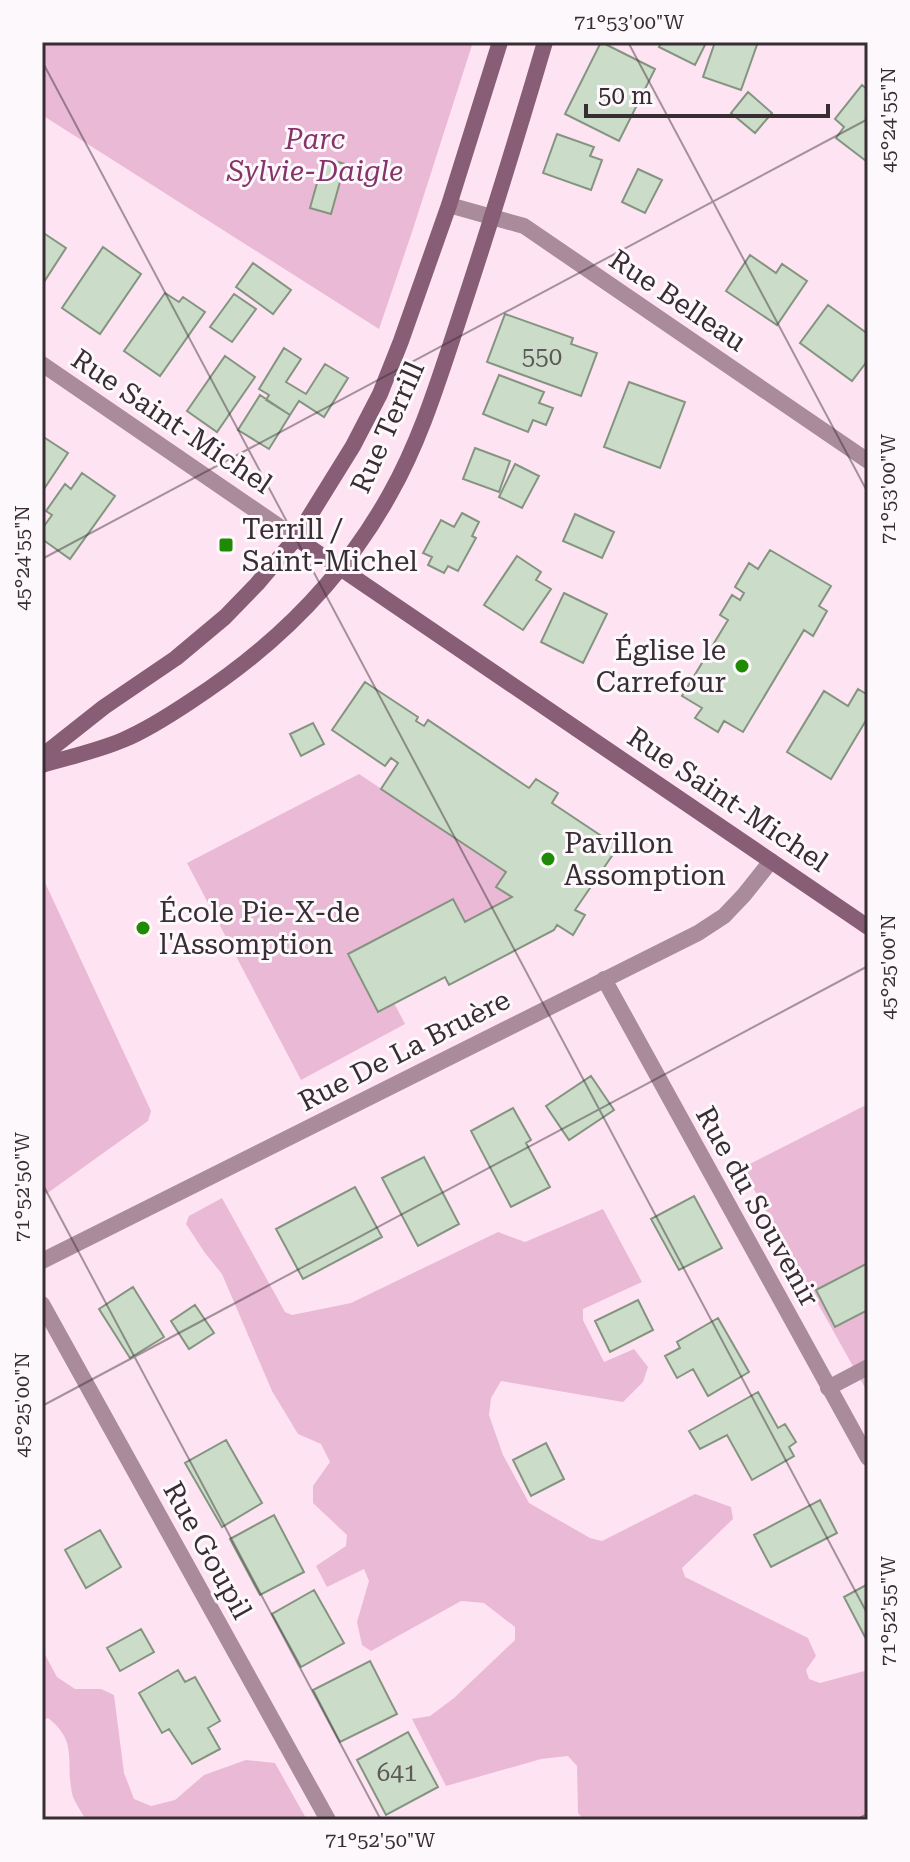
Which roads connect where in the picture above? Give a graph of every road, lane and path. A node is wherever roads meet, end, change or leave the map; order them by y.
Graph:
1 (500, 42) edge
2 (545, 42) edge
3 (449, 205) junction
4 (493, 217) junction
5 (42, 364) edge
6 (868, 461) edge
7 (296, 538) junction
8 (340, 567) junction
9 (42, 756) edge
10 (42, 765) edge
11 (771, 861) junction
12 (868, 927) edge
13 (604, 979) junction
14 (42, 1261) edge
15 (42, 1304) edge
16 (868, 1367) edge
17 (828, 1388) junction
18 (868, 1458) edge
19 (328, 1820) edge

1 - 3 street, Rue Terrill
2 - 4 street, Rue Terrill
3 - 4 street, Rue Belleau
3 - 7 street, Rue Terrill
4 - 6 street, Rue Belleau
4 - 8 street, Rue Terrill
5 - 7 street, Rue Saint-Michel
7 - 8 street, Rue Saint-Michel
7 - 9 street, Rue Terrill
8 - 10 street, Rue Terrill
8 - 11 street, Rue Saint-Michel
11 - 12 street, Rue Saint-Michel
11 - 13 street, Rue De La Bruère
13 - 14 street, Rue De La Bruère
13 - 17 street, Rue du Souvenir
15 - 19 street, Rue Goupil
16 - 17 street
17 - 18 street, Rue du Souvenir

